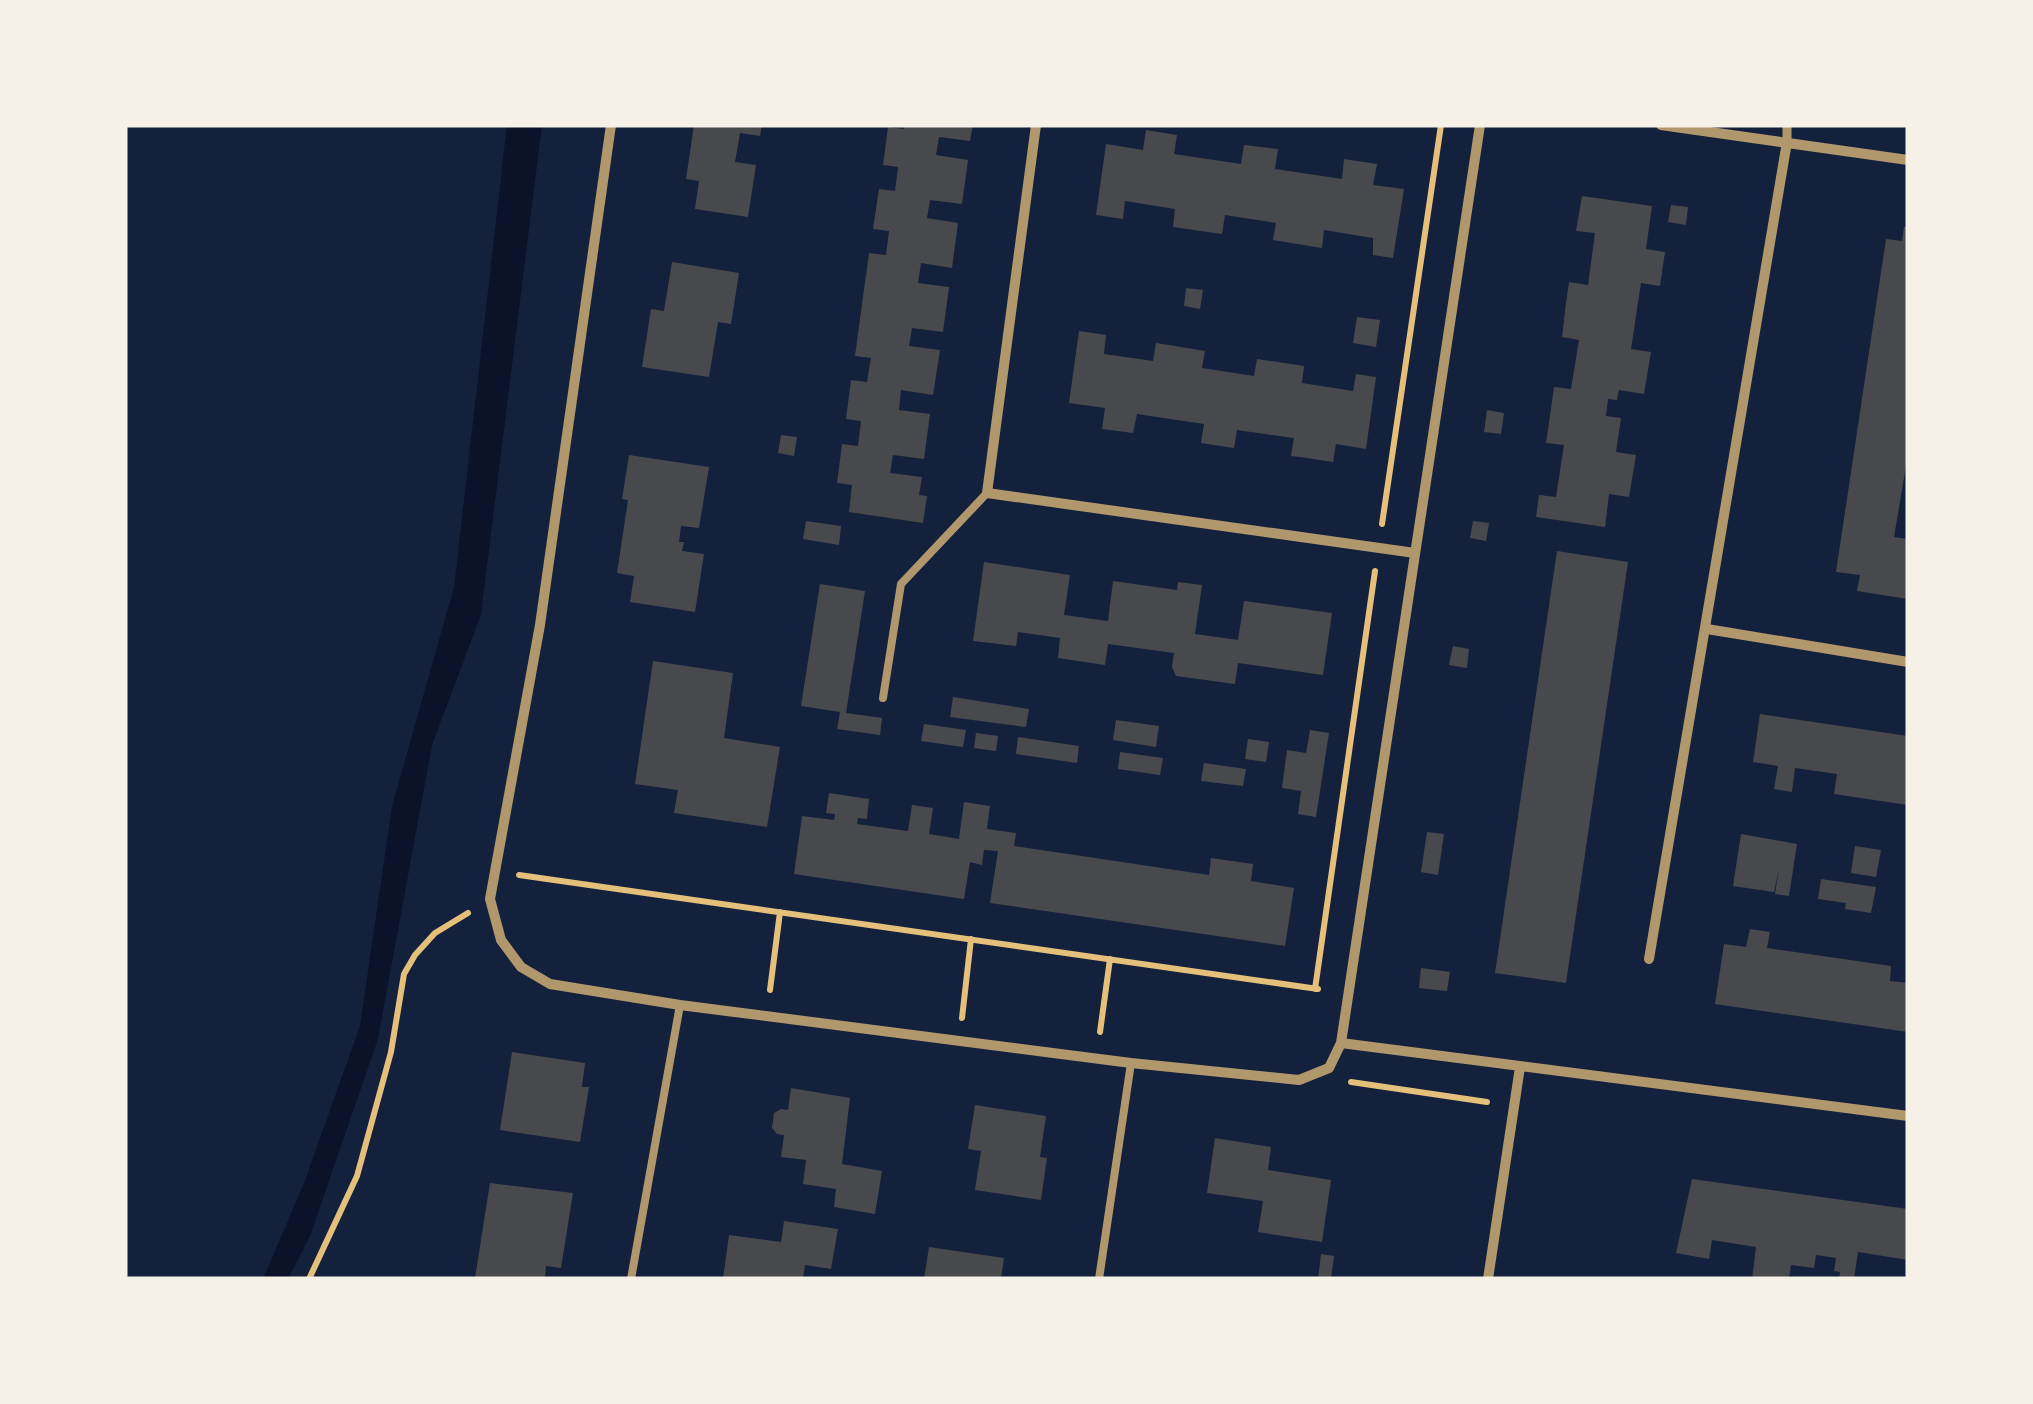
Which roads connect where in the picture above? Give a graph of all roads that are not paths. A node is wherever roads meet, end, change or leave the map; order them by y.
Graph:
1 (611, 125) edge
2 (1036, 125) edge
3 (1480, 125) edge
4 (1661, 125) edge
5 (1787, 125) edge
6 (1788, 142) junction
7 (1908, 160) edge
8 (986, 493) junction
9 (1415, 552) junction
10 (1708, 630) junction
11 (1908, 662) edge
12 (883, 698) dead end
13 (1649, 960) dead end
14 (680, 1005) junction
15 (1341, 1044) junction
16 (1131, 1064) junction
17 (1520, 1066) junction
18 (1908, 1116) edge
19 (632, 1279) edge
20 (1099, 1279) edge
21 (1488, 1279) edge

1 - 14 street
2 - 8 street
3 - 9 street
4 - 6 street
5 - 6 street
6 - 7 street
6 - 10 street
8 - 9 street
8 - 12 lane
9 - 15 street
10 - 11 street
10 - 13 street
14 - 16 street
14 - 19 lane
15 - 16 street
15 - 17 street
16 - 20 lane
17 - 18 street
17 - 21 street

